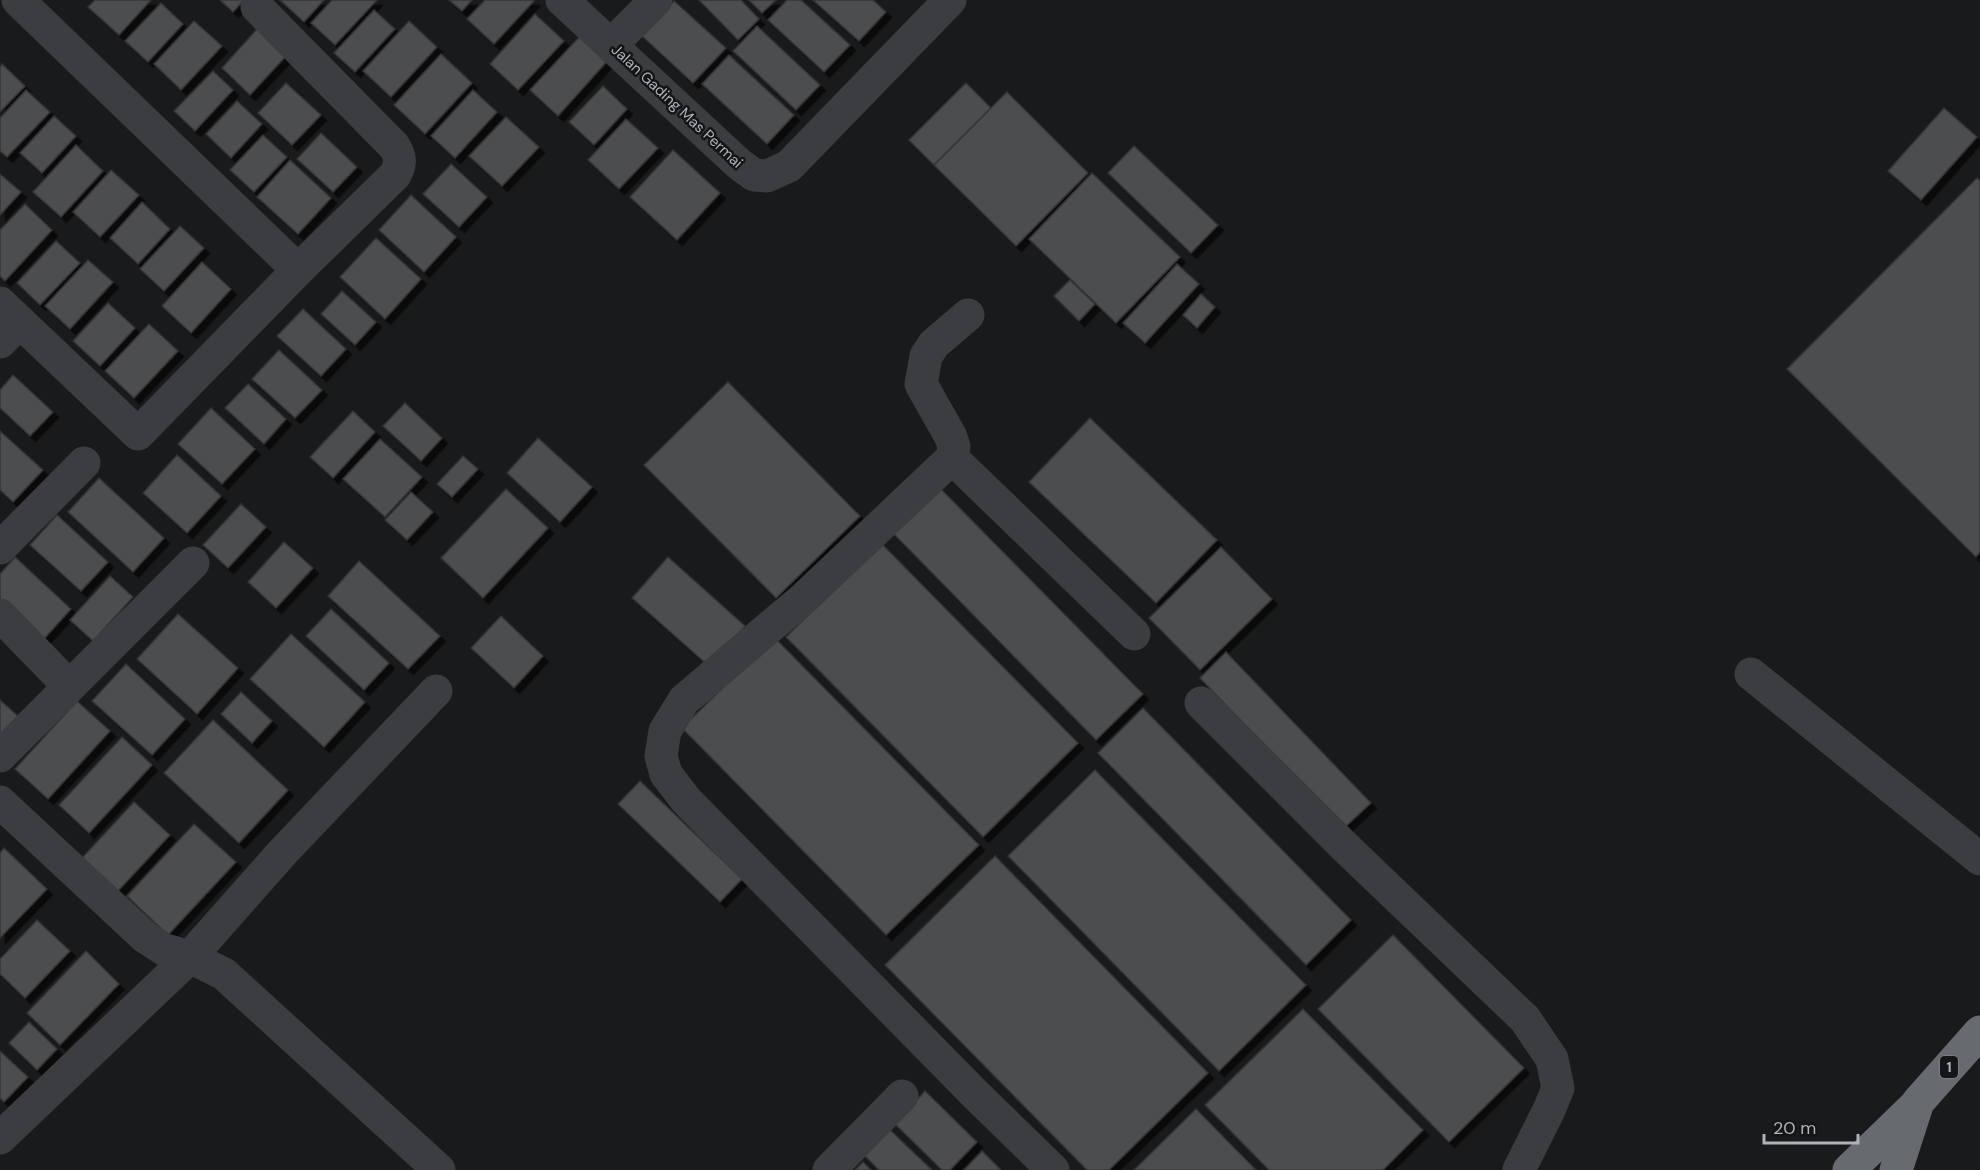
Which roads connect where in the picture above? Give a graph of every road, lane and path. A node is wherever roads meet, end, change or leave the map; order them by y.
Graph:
1 (18, 0) edge
2 (562, 0) edge
3 (656, 0) edge
4 (950, 0) edge
5 (257, 7) dead end
6 (611, 45) junction
7 (298, 270) junction
8 (968, 315) dead end
9 (7, 322) edge
10 (952, 458) junction
11 (84, 463) dead end
12 (0, 548) edge
13 (193, 563) dead end
14 (0, 615) edge
15 (1134, 634) dead end
16 (1751, 674) dead end
17 (69, 686) junction
18 (436, 691) dead end
19 (1201, 703) dead end
20 (0, 756) edge
21 (0, 802) edge
22 (1980, 859) edge
23 (190, 957) junction
24 (1980, 1032) edge
25 (902, 1096) dead end
26 (1918, 1102) junction
27 (6, 1121) edge
28 (439, 1170) edge
29 (829, 1170) edge
30 (1053, 1170) edge
31 (1519, 1170) edge
32 (1848, 1170) edge
33 (1896, 1170) edge

1 - 7 street
2 - 6 street, Jalan Gading Mas Permai
3 - 6 street
4 - 6 street, Jalan Gading Mas Permai
5 - 7 street
7 - 9 street
8 - 10 street
10 - 15 street
10 - 30 street
11 - 12 street
13 - 17 street
14 - 17 street
16 - 22 street
17 - 20 street
18 - 23 street
19 - 31 street
21 - 23 street
23 - 27 street
23 - 28 street
24 - 26 highway, 1
25 - 29 street
26 - 32 highway
26 - 33 highway, 1

